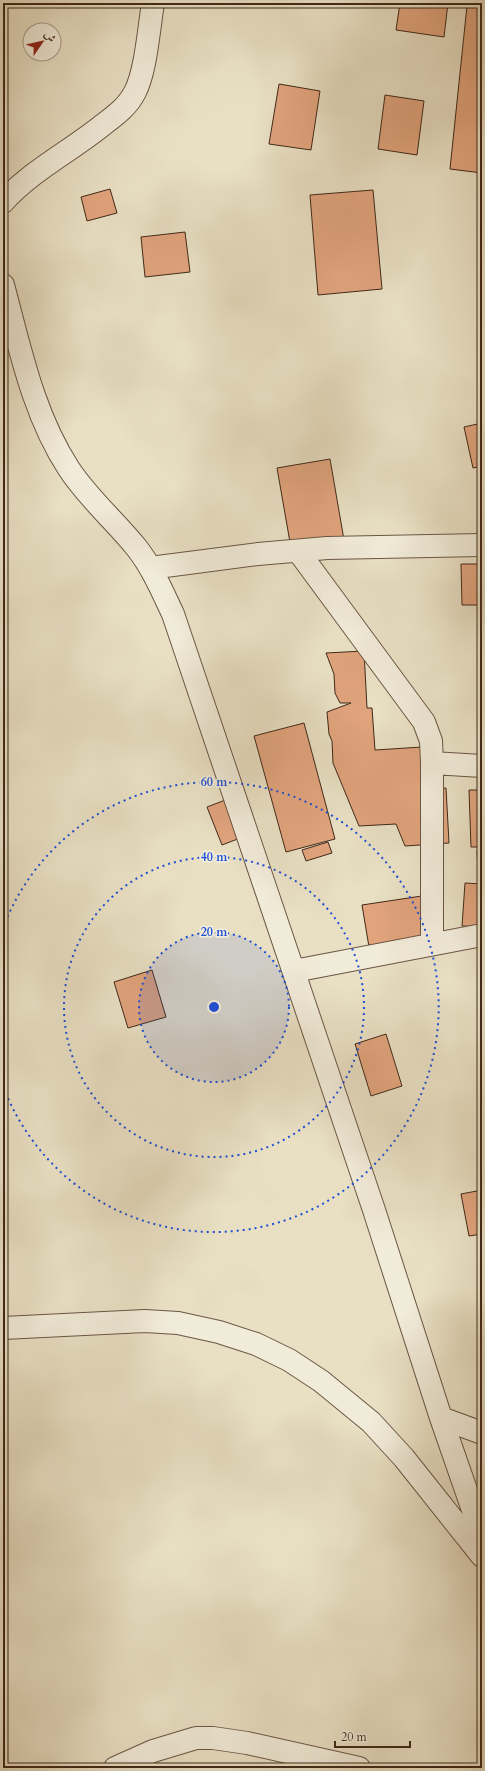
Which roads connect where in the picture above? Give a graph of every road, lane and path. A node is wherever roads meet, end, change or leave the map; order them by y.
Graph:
1 (153, 3) edge
2 (3, 202) edge
3 (3, 285) edge
4 (482, 545) edge
5 (298, 551) junction
6 (150, 568) junction
7 (432, 763) junction
8 (482, 766) edge
9 (482, 935) edge
10 (432, 944) junction
11 (294, 971) junction
12 (3, 1328) edge
13 (441, 1418) junction
14 (482, 1433) edge
15 (482, 1536) edge
16 (482, 1556) edge
17 (115, 1768) edge
18 (359, 1768) edge

1 - 2 street
3 - 6 street
4 - 5 street
5 - 6 street
5 - 7 street
6 - 11 street
7 - 8 street
7 - 10 street
9 - 10 street
10 - 11 street
11 - 13 street
12 - 16 street
13 - 14 street
13 - 15 street
17 - 18 street

